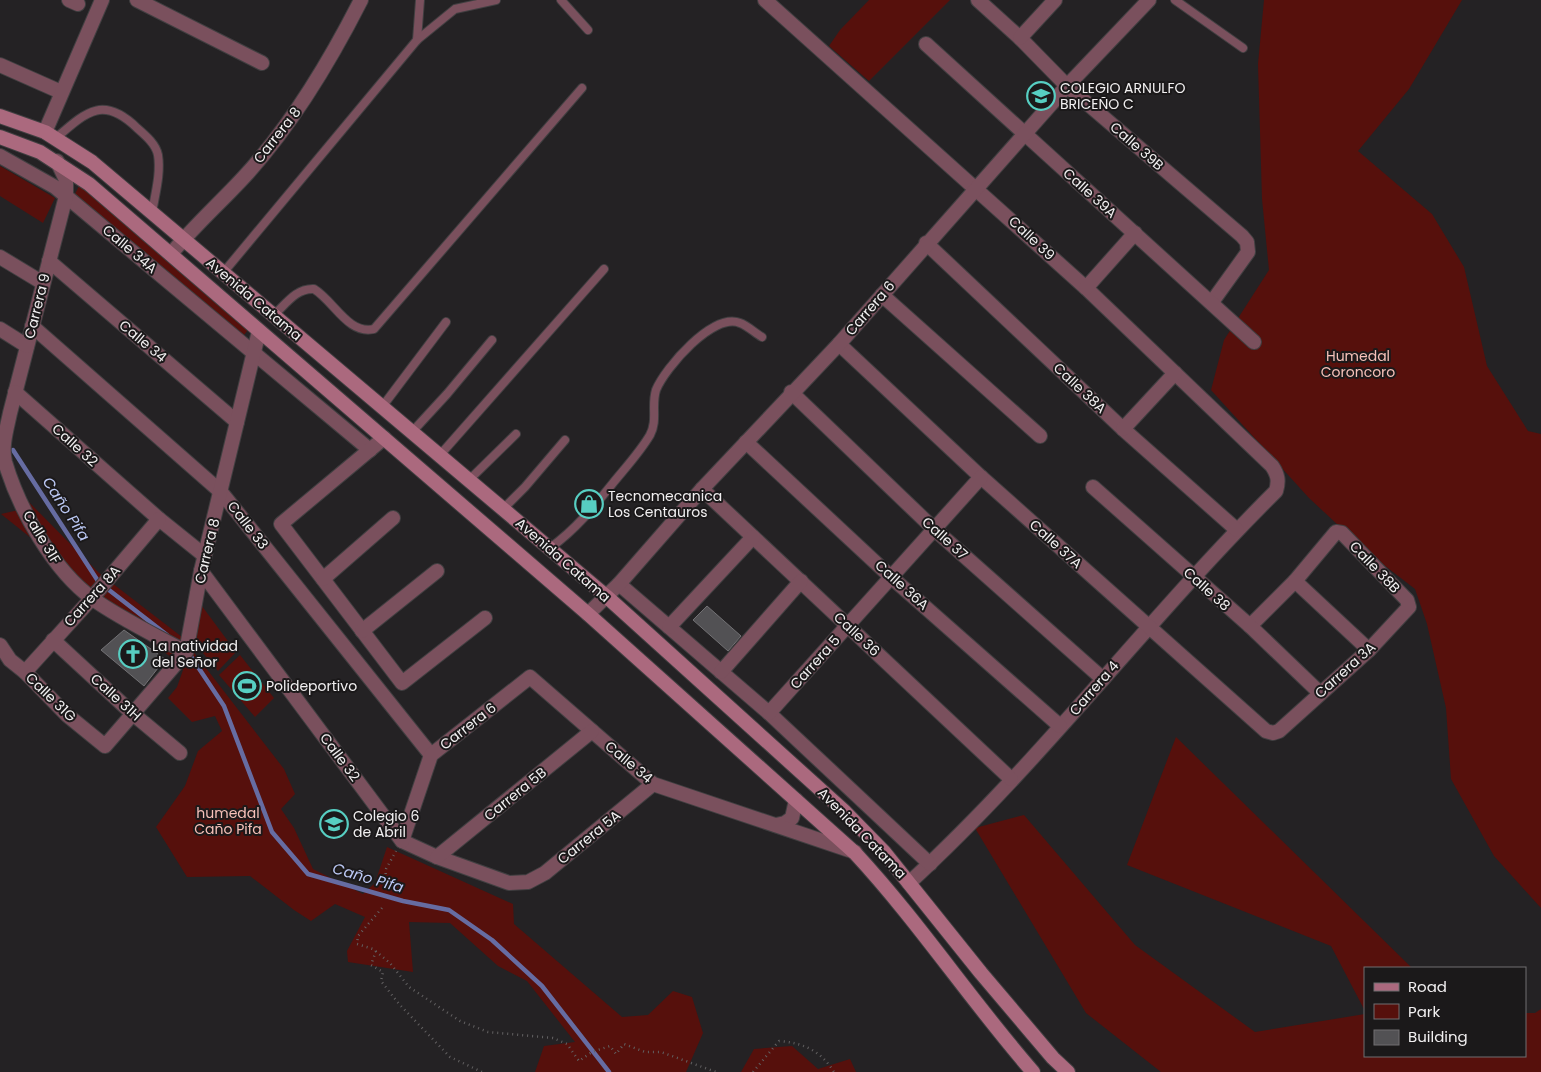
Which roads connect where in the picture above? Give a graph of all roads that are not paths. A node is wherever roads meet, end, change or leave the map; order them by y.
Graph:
1 (102, 0) edge
2 (137, 0) edge
3 (361, 0) edge
4 (420, 0) edge
5 (496, 0) edge
6 (561, 0) edge
7 (765, 0) edge
8 (978, 0) edge
9 (1055, 0) edge
10 (1149, 0) edge
11 (1175, 0) edge
12 (588, 30) dead end
13 (1020, 38) junction
14 (417, 40) junction
15 (926, 44) dead end
16 (1243, 48) dead end
17 (262, 63) dead end
18 (0, 65) edge
19 (1067, 86) junction
20 (582, 88) dead end
21 (61, 92) junction
22 (0, 116) edge
23 (1025, 134) junction
24 (50, 135) junction
25 (0, 138) edge
26 (0, 156) edge
27 (57, 162) junction
28 (978, 188) junction
29 (66, 196) junction
30 (152, 213) junction
31 (1135, 233) junction
32 (184, 239) junction
33 (926, 243) junction
34 (170, 254) junction
35 (0, 257) edge
36 (49, 261) junction
37 (604, 269) dead end
38 (223, 272) junction
39 (43, 283) junction
40 (1086, 288) junction
41 (882, 295) junction
42 (1212, 302) junction
43 (274, 315) junction
44 (446, 322) dead end
45 (32, 326) junction
46 (0, 329) edge
47 (259, 331) junction
48 (762, 338) dead end
49 (492, 340) dead end
50 (1254, 342) dead end
51 (839, 344) junction
52 (27, 346) junction
53 (253, 351) junction
54 (1175, 373) junction
55 (15, 392) junction
56 (791, 392) junction
57 (382, 407) junction
58 (5, 410) edge
59 (237, 422) junction
60 (1123, 429) junction
61 (412, 432) junction
62 (516, 434) dead end
63 (1040, 436) dead end
64 (384, 438) junction
65 (565, 440) dead end
66 (746, 442) junction
67 (2, 449) edge
68 (370, 450) junction
69 (440, 455) junction
70 (981, 477) junction
71 (469, 480) junction
72 (1093, 487) dead end
73 (702, 489) junction
74 (1276, 491) joint
75 (221, 492) junction
76 (503, 509) junction
77 (393, 518) dead end
78 (159, 520) junction
79 (934, 529) junction
80 (1237, 530) junction
81 (753, 537) junction
82 (550, 548) junction
83 (205, 556) junction
84 (437, 570) dead end
85 (201, 571) junction
86 (891, 577) junction
87 (1195, 577) junction
88 (323, 579) junction
89 (801, 581) junction
90 (1295, 581) junction
91 (619, 584) junction
92 (606, 596) junction
93 (92, 598) junction
94 (1409, 608) joint
95 (588, 614) junction
96 (485, 618) dead end
97 (848, 626) junction
98 (1148, 626) junction
99 (1250, 626) junction
100 (669, 627) junction
101 (362, 631) junction
102 (53, 640) junction
103 (0, 645) edge
104 (1369, 650) junction
105 (186, 652) junction
106 (25, 672) junction
107 (721, 672) junction
108 (530, 678) joint
109 (1103, 679) junction
110 (1320, 693) junction
111 (132, 713) junction
112 (768, 713) junction
113 (1060, 726) junction
114 (592, 731) junction
115 (1279, 731) joint
116 (180, 753) dead end
117 (431, 755) junction
118 (1011, 779) junction
119 (653, 784) junction
120 (796, 800) junction
121 (776, 825) junction
122 (402, 841) junction
123 (855, 853) junction
124 (437, 857) junction
125 (930, 864) junction
126 (522, 883) joint
127 (909, 883) junction
128 (1033, 1072) edge
129 (1068, 1072) edge

1 - 21 street
2 - 17 street
3 - 32 street, Carrera 8
4 - 14 lane
5 - 14 lane
6 - 12 lane
7 - 28 street, Calle 39
8 - 13 street, Calle 39B
9 - 13 street
10 - 19 street, Carrera 6
11 - 16 lane
13 - 19 street, Calle 39B
14 - 38 lane
15 - 23 street, Calle 39A
18 - 21 street
19 - 23 street, Carrera 6
19 - 42 street, Calle 39B
20 - 43 lane
21 - 24 street
22 - 24 main road, Avenida Catama
23 - 28 street, Carrera 6
23 - 31 street, Calle 39A
24 - 30 main road, Avenida Catama
24 - 30 lane
25 - 27 main road, Avenida Catama
26 - 29 street, Calle 34A
27 - 29 street, Carrera 9
27 - 34 main road, Avenida Catama
28 - 33 street, Carrera 6
28 - 40 street, Calle 39
29 - 36 street, Carrera 9
29 - 53 street, Calle 34A
30 - 32 main road, Avenida Catama
31 - 40 street
31 - 42 street, Calle 39A
32 - 34 street, Carrera 8
32 - 38 main road, Avenida Catama
33 - 41 street, Carrera 6
33 - 60 street, Calle 38A
34 - 47 main road, Avenida Catama
35 - 39 street
36 - 39 street, Carrera 9
36 - 59 street, Calle 34
37 - 69 lane
38 - 43 main road, Avenida Catama
39 - 45 street, Carrera 9
40 - 54 street, Calle 39
41 - 51 street, Carrera 6
41 - 63 street
42 - 50 street, Calle 39A
43 - 57 main road, Avenida Catama
44 - 57 lane
45 - 52 street, Carrera 9
45 - 75 street, Calle 33
46 - 52 street
47 - 53 street, Carrera 8
47 - 64 main road, Avenida Catama
48 - 82 lane
49 - 61 lane
51 - 56 street, Carrera 6
51 - 70 street, Calle 37A
52 - 55 street, Carrera 9
53 - 59 street, Carrera 8
53 - 68 street, Calle 34A
54 - 60 street
54 - 74 street, Calle 39
55 - 58 street, Carrera 9
55 - 78 street, Calle 32
56 - 66 street, Carrera 6
56 - 79 street, Calle 37
57 - 61 main road, Avenida Catama
58 - 67 street, Carrera 9
59 - 75 street, Carrera 8
60 - 80 street, Calle 38A
61 - 69 main road, Avenida Catama
62 - 71 lane
64 - 68 street
64 - 95 main road, Avenida Catama
65 - 76 lane
66 - 73 street, Carrera 6
66 - 86 street, Calle 36A
67 - 93 street, Calle 31F
68 - 88 street
69 - 71 main road, Avenida Catama
70 - 79 street, Carrera 5
70 - 98 street, Calle 37A
71 - 76 main road, Avenida Catama
72 - 87 street, Calle 38
73 - 81 street, Calle 36
73 - 91 street, Carrera 6
74 - 80 street, Carrera 4
75 - 83 street, Carrera 8
75 - 117 street, Calle 33
76 - 82 main road, Avenida Catama
77 - 88 street
78 - 83 street, Calle 32
78 - 93 street, Carrera 8A
79 - 86 street, Carrera 5
79 - 109 street, Calle 37
80 - 87 street, Carrera 4
81 - 89 street, Calle 36
81 - 100 street
82 - 92 main road, Avenida Catama
83 - 85 street, Carrera 8
84 - 101 street
85 - 105 street, Carrera 8
85 - 122 street, Calle 32
86 - 97 street, Carrera 5
86 - 113 street, Calle 36A
87 - 98 street, Carrera 4
87 - 99 street, Calle 38
88 - 101 street
89 - 97 street, Calle 36
89 - 107 street
90 - 94 street, Calle 38B
90 - 99 street
90 - 104 street
91 - 92 street, Carrera 6
91 - 100 street, Avenida Catama
92 - 95 street, Carrera 6
92 - 127 main road, Avenida Catama
93 - 102 street, Carrera 8A
93 - 105 street, Calle 31F
94 - 104 street, Carrera 3A
95 - 120 main road, Avenida Catama
96 - 101 street
97 - 112 street, Carrera 5
97 - 118 street, Calle 36
98 - 109 street, Carrera 4
98 - 115 street, Calle 37A
99 - 110 street, Calle 38
100 - 107 street, Avenida Catama
102 - 106 street, Carrera 8A
102 - 111 street, Calle 31H
103 - 106 street, Calle 31G
104 - 110 street, Carrera 3A
105 - 111 street
106 - 111 street, Calle 31G
107 - 112 street, Avenida Catama
108 - 114 street, Calle 34
108 - 117 street, Carrera 6
109 - 113 street, Carrera 4
110 - 115 street, Carrera 3A
111 - 116 street, Calle 31H
112 - 125 street, Avenida Catama
113 - 118 street, Carrera 4
114 - 119 street, Calle 34
114 - 124 street, Carrera 5B
117 - 122 street, Carrera 6
118 - 125 street, Carrera 4
119 - 121 street, Calle 34
119 - 126 street, Carrera 5A
120 - 121 street
120 - 123 main road, Avenida Catama
121 - 123 street, Calle 34
122 - 124 street, Calle 32
123 - 128 main road, Avenida Catama
124 - 126 street, Calle 32
125 - 127 street, Carrera 4
127 - 129 main road, Avenida Catama

